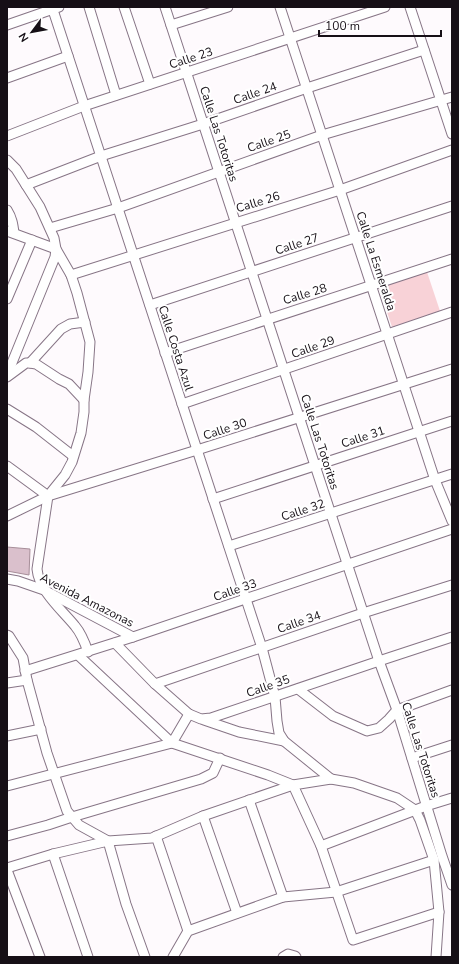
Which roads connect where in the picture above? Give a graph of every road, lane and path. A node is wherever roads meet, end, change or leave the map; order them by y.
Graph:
1 (89, 7) edge
2 (124, 7) edge
3 (165, 7) edge
4 (228, 7) edge
5 (280, 7) edge
6 (385, 7) edge
7 (410, 7) edge
8 (54, 8) edge
9 (7, 25) edge
10 (171, 25) junction
11 (290, 38) junction
12 (424, 50) junction
13 (68, 56) junction
14 (186, 72) junction
15 (7, 78) edge
16 (150, 84) junction
17 (307, 88) junction
18 (116, 96) junction
19 (452, 97) edge
20 (441, 101) junction
21 (84, 106) junction
22 (203, 124) junction
23 (452, 134) edge
24 (322, 135) junction
25 (7, 136) edge
26 (452, 150) edge
27 (101, 156) junction
28 (7, 160) edge
29 (219, 172) junction
30 (26, 185) junction
31 (340, 190) junction
32 (452, 206) edge
33 (118, 208) junction
34 (7, 210) edge
35 (235, 222) junction
36 (50, 228) junction
37 (11, 232) edge
38 (356, 238) junction
39 (32, 240) junction
40 (56, 249) junction
41 (133, 255) junction
42 (452, 259) edge
43 (252, 272) junction
44 (71, 275) junction
45 (371, 286) junction
46 (7, 299) edge
47 (150, 305) junction
48 (452, 312) edge
49 (267, 319) junction
50 (85, 322) junction
51 (387, 334) junction
52 (165, 353) junction
53 (30, 362) junction
54 (452, 369) edge
55 (284, 370) junction
56 (7, 376) edge
57 (404, 385) junction
58 (84, 400) junction
59 (182, 404) junction
60 (7, 409) edge
61 (299, 418) junction
62 (452, 420) edge
63 (419, 431) junction
64 (197, 450) junction
65 (73, 456) junction
66 (7, 466) edge
67 (315, 466) junction
68 (452, 474) edge
69 (435, 480) junction
70 (48, 496) junction
71 (213, 499) junction
72 (330, 513) junction
73 (7, 516) edge
74 (452, 521) edge
75 (452, 529) edge
76 (229, 546) junction
77 (347, 565) junction
78 (7, 579) edge
79 (452, 585) edge
80 (44, 590) junction
81 (246, 598) junction
82 (363, 613) junction
83 (7, 635) edge
84 (133, 637) junction
85 (452, 637) edge
86 (115, 643) junction
87 (262, 648) junction
88 (88, 652) junction
89 (78, 655) junction
90 (378, 661) junction
91 (26, 675) junction
92 (7, 683) edge
93 (155, 684) junction
94 (298, 689) junction
95 (452, 690) edge
96 (275, 697) junction
97 (396, 710) junction
98 (189, 714) junction
99 (201, 719) junction
100 (41, 729) junction
101 (7, 736) edge
102 (284, 741) junction
103 (172, 743) junction
104 (452, 745) edge
105 (220, 758) junction
106 (412, 758) junction
107 (54, 773) junction
108 (331, 779) junction
109 (293, 785) junction
110 (7, 786) edge
111 (452, 798) edge
112 (249, 800) junction
113 (426, 806) junction
114 (415, 810) junction
115 (203, 816) junction
116 (72, 817) junction
117 (7, 836) edge
118 (156, 836) junction
119 (108, 841) junction
120 (320, 846) junction
121 (452, 853) edge
122 (53, 854) junction
123 (438, 858) junction
124 (7, 868) edge
125 (452, 885) edge
126 (336, 892) junction
127 (283, 897) junction
128 (439, 912) junction
129 (237, 913) junction
130 (188, 931) junction
131 (40, 957) edge
132 (88, 957) edge
133 (145, 957) edge
134 (173, 957) edge
135 (283, 957) edge
136 (296, 957) edge
137 (436, 957) edge

1 - 18 street
2 - 16 street
3 - 10 street, Calle Las Totoritas
4 - 10 street
5 - 11 street, Calle La Esmeralda
6 - 11 street, Calle 23
7 - 12 street
8 - 9 street
8 - 13 street, Calle Costa Azul
10 - 14 street, Calle Las Totoritas
11 - 14 street, Calle 23
11 - 17 street, Calle La Esmeralda
12 - 17 street, Calle 24
12 - 20 street
13 - 15 street
13 - 21 street, Calle Costa Azul
14 - 16 street, Calle 23
14 - 22 street, Calle Las Totoritas
16 - 18 street, Calle 23
17 - 22 street, Calle 24
17 - 24 street, Calle La Esmeralda
18 - 21 street, Calle 23
19 - 20 street, Calle 25
20 - 23 street
20 - 24 street, Calle 25
21 - 25 street, Calle 23
21 - 27 street, Calle Costa Azul
22 - 27 street, Calle 24
22 - 29 street, Calle Las Totoritas
24 - 29 street, Calle 25
24 - 31 street, Calle La Esmeralda
26 - 31 street, Calle 26
27 - 30 street, Calle 24
27 - 33 street, Calle Costa Azul
28 - 30 street
29 - 33 street, Calle 25
29 - 35 street, Calle Las Totoritas
30 - 36 street
31 - 35 street, Calle 26
31 - 38 street, Calle La Esmeralda
32 - 38 street, Calle 27
33 - 36 street, Calle 25
33 - 41 street, Calle Costa Azul
34 - 37 street
35 - 41 street, Calle 26
35 - 43 street, Calle Las Totoritas
36 - 40 street
37 - 39 street
38 - 43 street, Calle 27
38 - 45 street, Calle La Esmeralda
39 - 40 street
39 - 46 street
40 - 44 street
40 - 56 street
41 - 44 street, Calle 26
41 - 47 street, Calle Costa Azul
42 - 45 street, Calle 28
43 - 47 street, Calle 27
43 - 49 street, Calle Las Totoritas
44 - 50 street
45 - 49 street, Calle 28
45 - 51 street, Calle La Esmeralda
47 - 52 street, Calle Costa Azul
48 - 51 street, Calle 29
49 - 52 street, Calle 28
49 - 55 street, Calle Las Totoritas
50 - 53 street
50 - 58 street
51 - 55 street, Calle 29
51 - 57 street, Calle La Esmeralda
52 - 59 street, Calle Costa Azul
53 - 56 street
53 - 58 street
54 - 57 street, Calle 30
55 - 59 street, Calle 29
55 - 61 street, Calle Las Totoritas
57 - 61 street, Calle 30
57 - 63 street, Calle La Esmeralda
58 - 65 street
59 - 64 street, Calle Costa Azul
60 - 65 street
61 - 64 street, Calle 30
61 - 67 street, Calle Las Totoritas
62 - 63 street, Calle 31
63 - 67 street, Calle 31
63 - 69 street, Calle La Esmeralda
64 - 70 street, Calle 30
64 - 71 street, Calle Costa Azul
65 - 70 street
66 - 70 street
67 - 71 street, Calle 31
67 - 72 street, Calle Las Totoritas
68 - 69 street, Calle 32
69 - 72 street, Calle 32
69 - 74 street, Calle La Esmeralda
70 - 73 street, Calle 30
70 - 80 street
71 - 76 street, Calle Costa Azul
72 - 76 street, Calle 32
72 - 77 street, Calle Las Totoritas
75 - 77 street, Calle 33
76 - 81 street, Calle Costa Azul
77 - 81 street, Calle 33
77 - 82 street, Calle Las Totoritas
78 - 80 street, Avenida Amazonas
79 - 82 street, Calle 34
80 - 84 street, Avenida Amazonas
80 - 88 street
81 - 84 street, Calle 33
81 - 87 street, Calle Costa Azul
82 - 87 street, Calle 34
82 - 90 street, Calle Las Totoritas
83 - 91 street
84 - 86 street, Calle 33
85 - 90 street, Calle 35
86 - 88 street, Calle 33
86 - 93 street
87 - 93 street, Calle 34
87 - 96 street, Calle Costa Azul
88 - 89 street, Calle 33
89 - 91 street, Calle 33
89 - 103 street
90 - 94 street, Calle 35
90 - 97 street, Calle Las Totoritas
91 - 92 street, Calle 33
91 - 100 street
93 - 98 street
94 - 96 street, Calle 35
94 - 97 street
95 - 97 street
96 - 99 street, Calle 35
96 - 102 street, Calle Costa Azul
97 - 106 street, Calle Las Totoritas
98 - 99 street
98 - 103 street
99 - 102 street
100 - 101 street
100 - 107 street
102 - 108 street
103 - 105 street
103 - 107 street
104 - 106 street
105 - 109 street
105 - 116 street
106 - 113 street, Calle Las Totoritas
107 - 110 street
107 - 116 street
108 - 109 street
108 - 114 street
109 - 112 street
109 - 120 street
111 - 113 street
112 - 115 street
112 - 127 street
113 - 114 street
113 - 123 street, Calle Las Totoritas
114 - 120 street
114 - 123 street
115 - 118 street
115 - 129 street
116 - 117 street
116 - 119 street
118 - 119 street
118 - 130 street
119 - 122 street
119 - 133 street
120 - 126 street
121 - 123 street
122 - 124 street
122 - 132 street
123 - 125 street, Calle Las Totoritas
123 - 126 street
123 - 128 street
124 - 131 street
126 - 127 street
126 - 128 street
127 - 129 street
128 - 137 street
129 - 130 street
130 - 134 street
135 - 136 street

